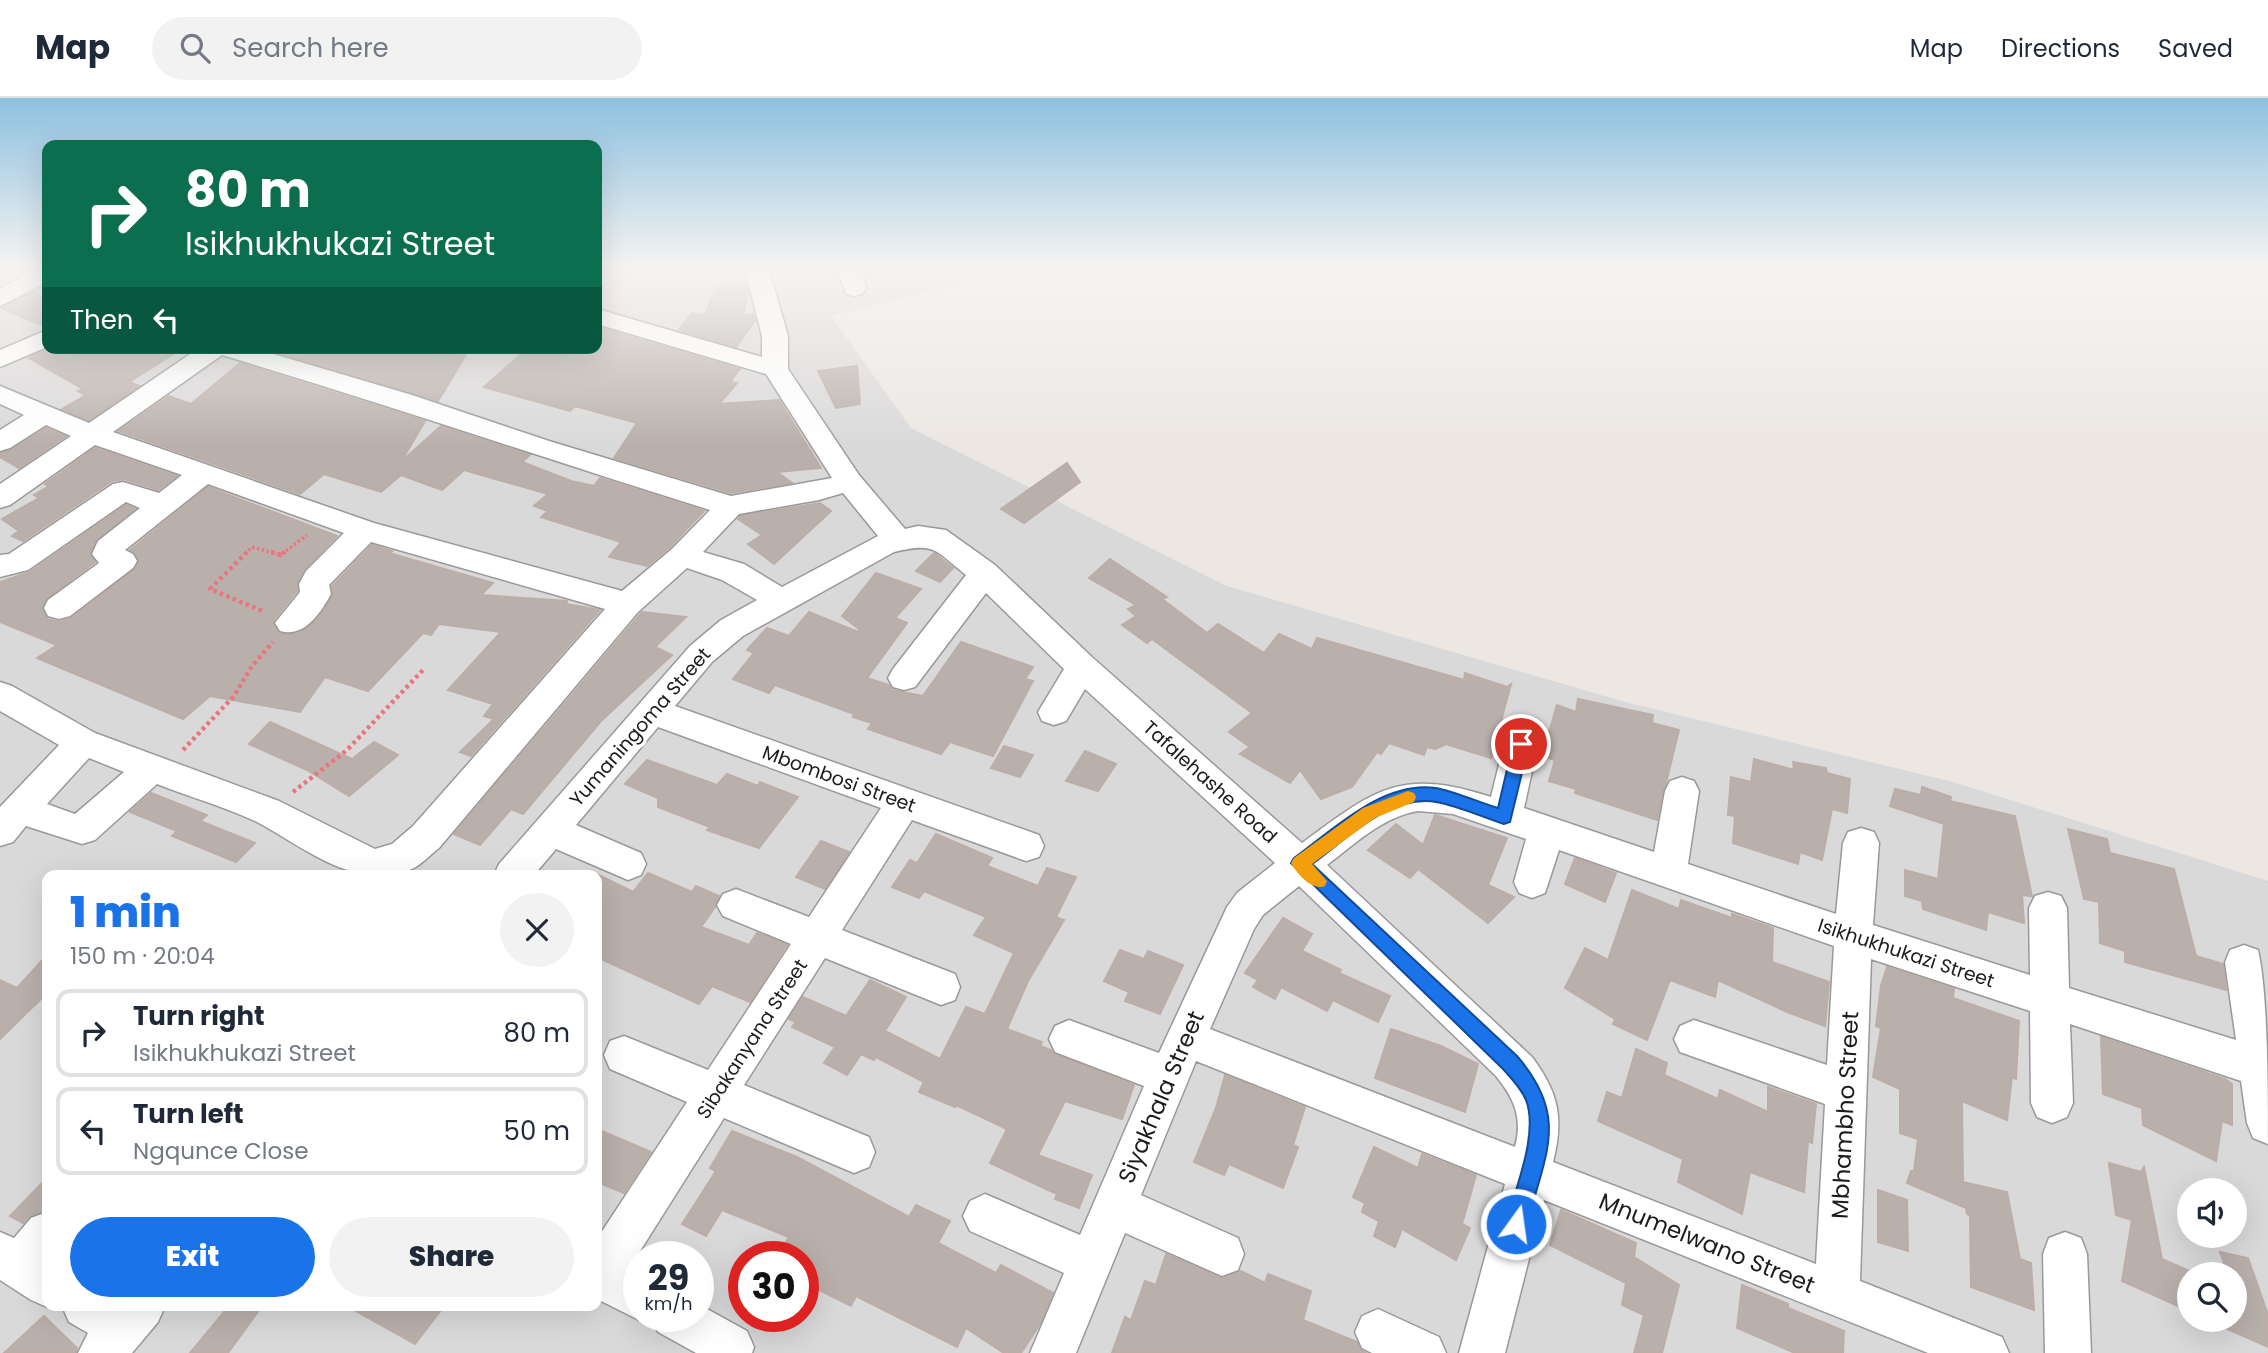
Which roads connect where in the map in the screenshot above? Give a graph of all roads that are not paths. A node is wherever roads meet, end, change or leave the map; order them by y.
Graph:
1 (643, 329) edge
2 (773, 329) edge
3 (42, 340) edge
4 (207, 354) edge
5 (245, 354) edge
6 (0, 359) edge
7 (775, 369) junction
8 (0, 394) edge
9 (44, 414) junction
10 (92, 435) junction
11 (0, 442) edge
12 (203, 473) junction
13 (849, 482) junction
14 (0, 498) edge
15 (162, 505) junction
16 (730, 506) junction
17 (365, 530) junction
18 (897, 539) junction
19 (682, 556) junction
20 (0, 566) edge
21 (984, 573) junction
22 (780, 600) junction
23 (627, 604) junction
24 (59, 608) dead end
25 (291, 623) road end
26 (1082, 667) junction
27 (904, 678) dead end
28 (0, 695) edge
29 (651, 711) junction
30 (1054, 712) dead end
31 (83, 742) junction
32 (1521, 744) dead end
33 (157, 770) junction
34 (1682, 792) dead end
35 (904, 802) junction
36 (1504, 817) junction
37 (11, 820) edge
38 (550, 830) junction
39 (1546, 831) junction
40 (1861, 844) dead end
41 (1026, 846) dead end
42 (628, 863) dead end
43 (1300, 863) junction
44 (516, 870) edge
45 (1668, 873) junction
46 (1532, 882) dead end
47 (736, 905) dead end
48 (2048, 908) dead end
49 (1853, 936) junction
50 (819, 937) junction
51 (2244, 962) dead end
52 (941, 987) dead end
53 (2050, 1000) junction
54 (1185, 1038) junction
55 (1069, 1039) dead end
56 (1694, 1039) dead end
57 (624, 1055) dead end
58 (2264, 1069) edge
59 (1169, 1076) junction
60 (1846, 1091) junction
61 (718, 1093) junction
62 (2052, 1103) dead end
63 (2268, 1123) edge
64 (854, 1152) dead end
65 (1530, 1172) junction
66 (1115, 1206) junction
67 (985, 1216) dead end
68 (42, 1241) edge
69 (1222, 1254) dead end
70 (2065, 1254) dead end
71 (1091, 1262) junction
72 (21, 1268) edge
73 (602, 1268) edge
74 (602, 1276) edge
75 (623, 1288) edge
76 (1837, 1295) junction
77 (93, 1311) edge
78 (122, 1329) edge
79 (703, 1332) edge
80 (1378, 1332) dead end
81 (731, 1347) dead end
82 (1054, 1353) edge
83 (1423, 1353) edge
84 (1482, 1353) edge
85 (1986, 1353) edge
86 (2068, 1353) edge

1 - 7 street
2 - 7 street
3 - 6 street
4 - 10 street
5 - 16 street
7 - 13 street
8 - 9 street
9 - 10 street
9 - 11 street
10 - 12 street
10 - 14 street
12 - 15 street
12 - 17 street
13 - 16 street
13 - 18 street
15 - 20 street
15 - 24 street
16 - 19 street
17 - 23 street
17 - 25 street
18 - 21 street, Tafalehashe Road
18 - 22 street, Yumaningoma Street
19 - 22 street
19 - 23 street
21 - 26 street, Tafalehashe Road
21 - 27 street
22 - 29 street, Yumaningoma Street
23 - 33 street
26 - 30 street
26 - 43 street, Tafalehashe Road
28 - 31 street
29 - 35 street, Mbombosi Street
29 - 38 street, Yumaningoma Street
31 - 33 street
31 - 37 street
32 - 36 street
33 - 37 street
34 - 45 street
35 - 41 street, Mbombosi Street
35 - 50 street, Sibakanyana Street
36 - 39 street, Isikhukhukazi Street
36 - 43 street, Isikhukhukazi Street
38 - 42 street
38 - 44 street, Yumaningoma Street
39 - 45 street, Isikhukhukazi Street
39 - 46 street
40 - 49 street, Mbhambho Street
43 - 54 street, Siyakhala Street
43 - 65 street, Tafalehashe Road
45 - 49 street, Isikhukhukazi Street
47 - 50 street
48 - 53 street
49 - 53 street, Isikhukhukazi Street
49 - 60 street, Mbhambho Street
50 - 52 street
50 - 61 street, Sibakanyana Street
51 - 58 street
53 - 58 street, Isikhukhukazi Street
53 - 62 street
54 - 59 street, Siyakhala Street
54 - 65 street, Mnumelwano Street
55 - 59 street
56 - 60 street
57 - 61 street
58 - 63 street
59 - 66 street, Siyakhala Street
60 - 76 street, Mbhambho Street
61 - 64 street
61 - 73 street, Sibakanyana Street
65 - 76 street, Mnumelwano Street
65 - 84 street, Tafalehashe Road
66 - 69 street
66 - 71 street, Siyakhala Street
67 - 71 street
68 - 72 street
70 - 86 street
71 - 82 street, Siyakhala Street
74 - 75 street
76 - 85 street, Mnumelwano Street
77 - 78 street
79 - 81 street
80 - 83 street

